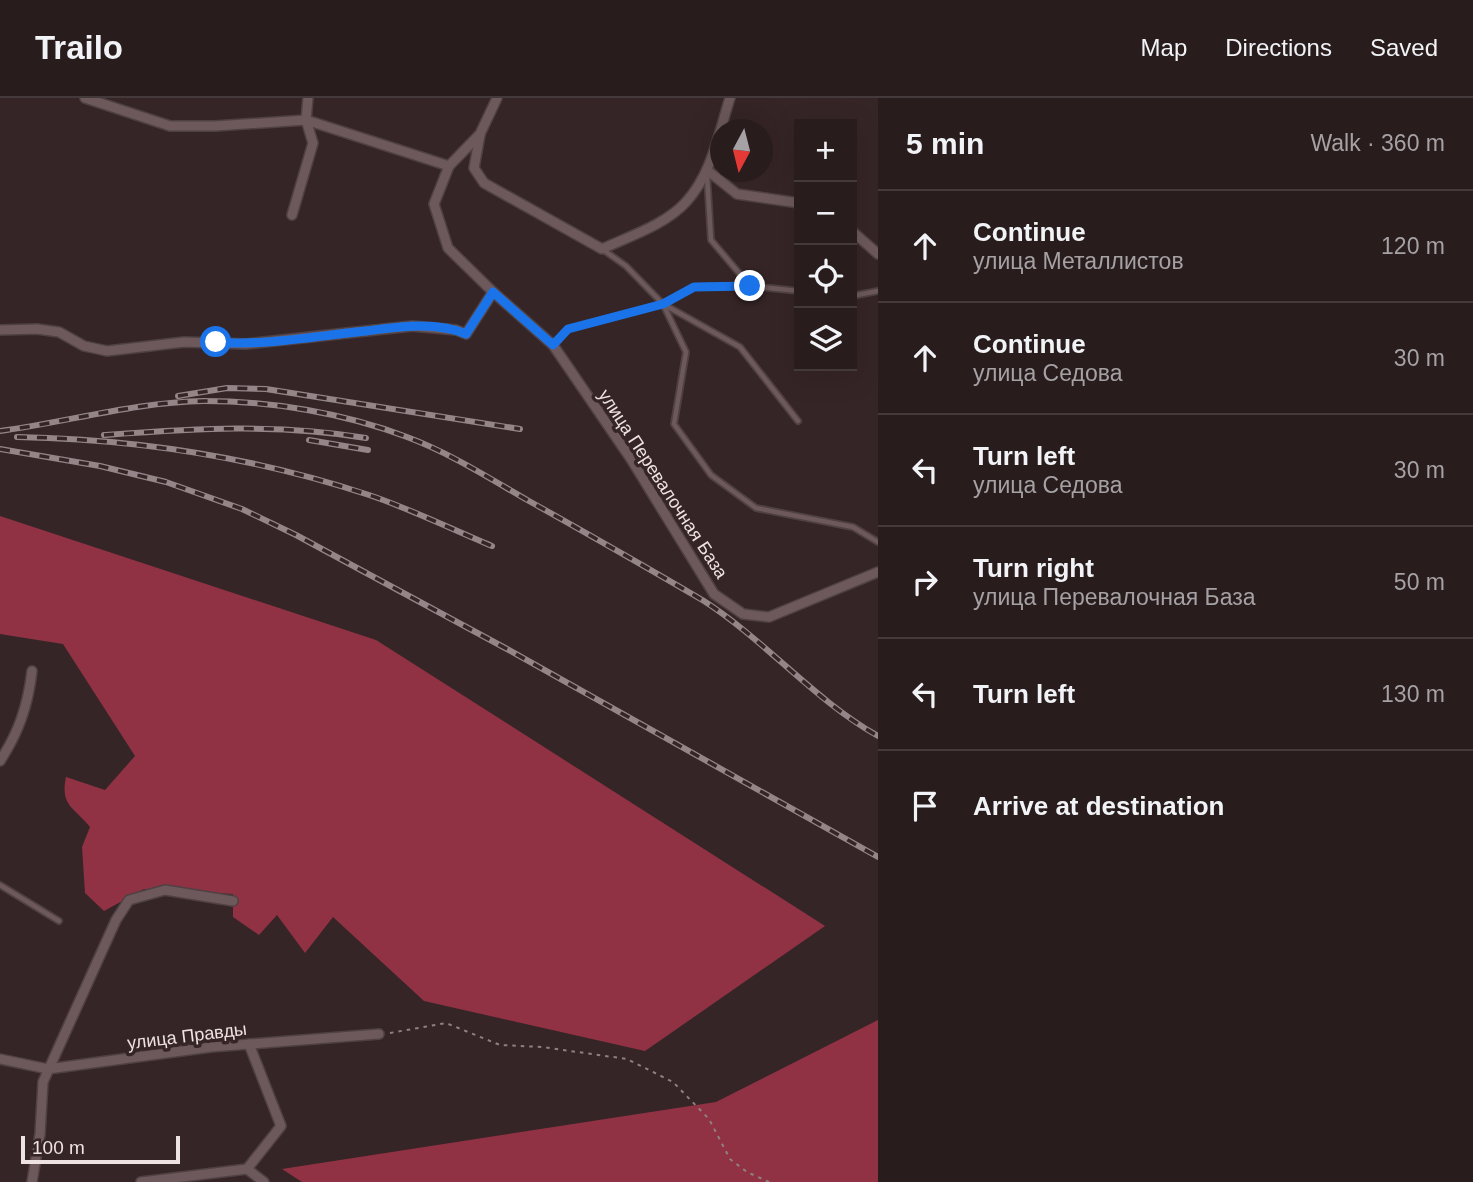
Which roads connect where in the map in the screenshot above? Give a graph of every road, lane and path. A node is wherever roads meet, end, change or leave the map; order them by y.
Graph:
1 (85, 98) edge
2 (308, 98) edge
3 (497, 98) edge
4 (730, 98) edge
5 (306, 120) junction
6 (480, 134) junction
7 (449, 166) junction
8 (707, 170) junction
9 (794, 202) edge
10 (292, 215) dead end
11 (857, 235) edge
12 (602, 249) junction
13 (878, 254) edge
14 (750, 286) junction
15 (794, 290) edge
16 (878, 291) edge
17 (493, 292) junction
18 (857, 295) edge
19 (663, 304) junction
20 (0, 330) edge
21 (553, 345) junction
22 (798, 421) dead end
23 (878, 542) edge
24 (878, 572) edge
25 (32, 671) dead end
26 (0, 761) edge
27 (0, 886) edge
28 (233, 901) dead end
29 (59, 921) dead end
30 (379, 1034) joint
31 (249, 1044) junction
32 (0, 1059) edge
33 (48, 1069) junction
34 (247, 1168) junction
35 (32, 1182) edge
36 (141, 1182) edge
37 (264, 1182) edge
38 (769, 1182) edge

1 - 5 street
2 - 5 street
3 - 6 street
4 - 8 street
5 - 7 street
5 - 10 street
6 - 7 street
6 - 12 street
7 - 17 street, улица Перевалочная База
8 - 9 street
8 - 12 street
8 - 14 lane
11 - 13 street
12 - 19 lane
14 - 15 lane
14 - 19 lane
16 - 18 lane
17 - 20 street
17 - 21 street, улица Перевалочная База
19 - 21 lane
19 - 22 lane
19 - 23 lane
21 - 24 street, улица Перевалочная База
25 - 26 street
27 - 29 lane
28 - 33 street
30 - 31 street, улица Правды
30 - 38 path
31 - 33 street, улица Правды
31 - 34 street
32 - 33 street, улица Правды
33 - 35 street
34 - 36 street
34 - 37 street

